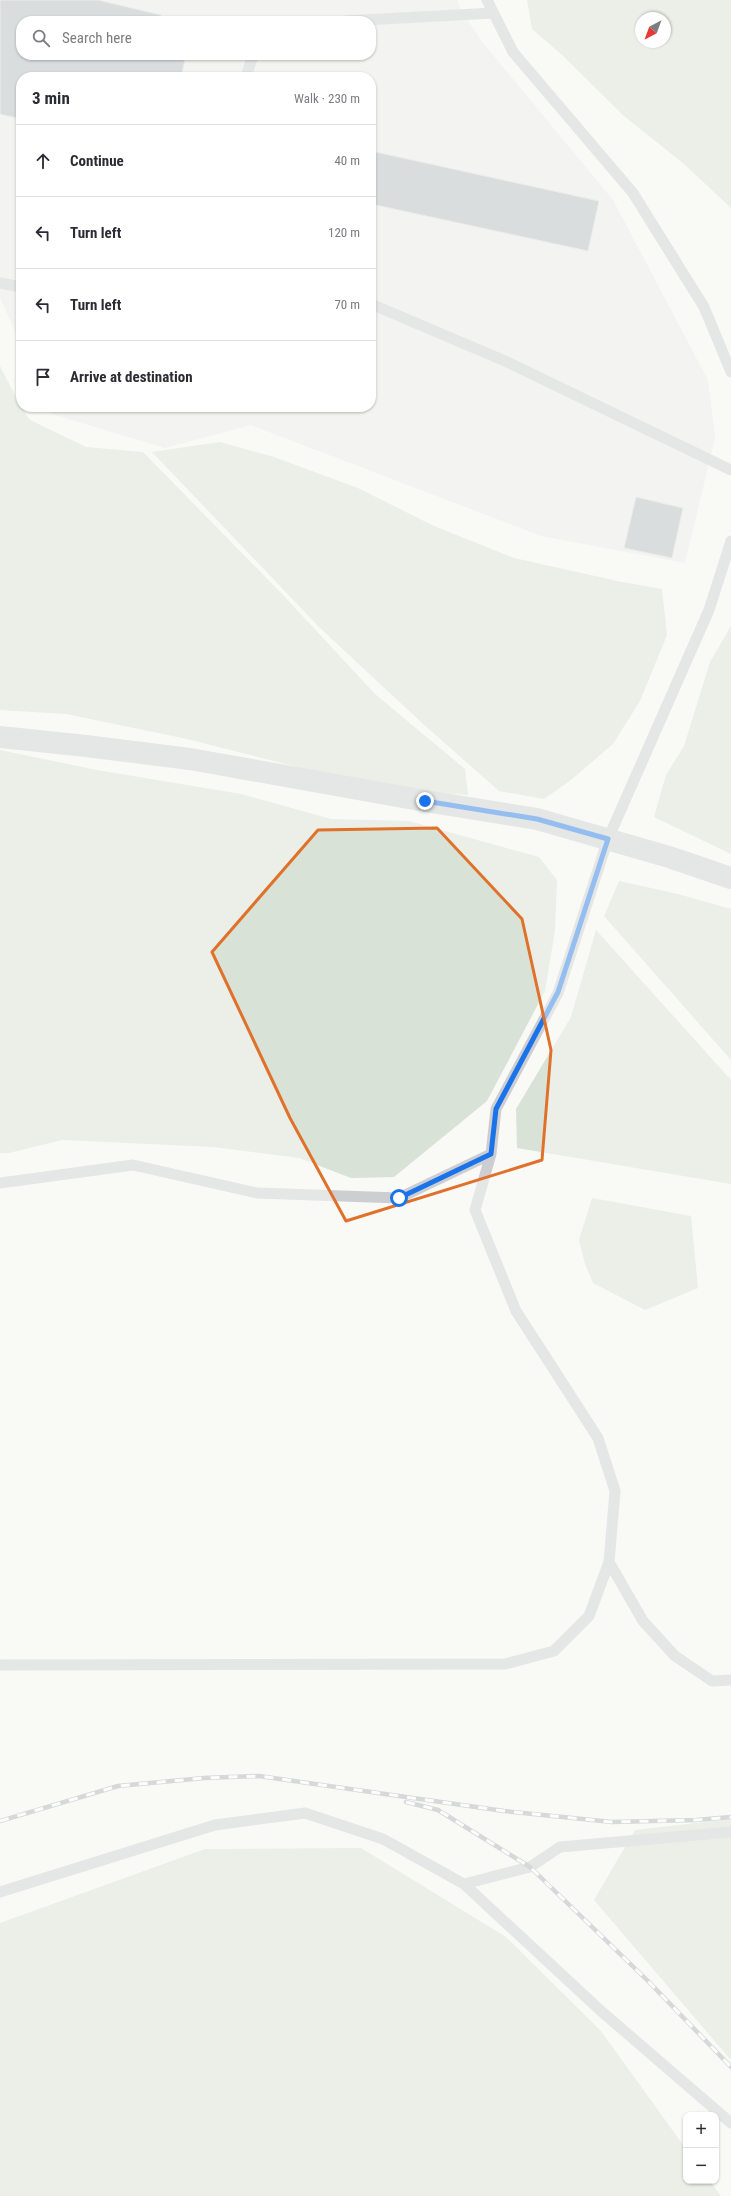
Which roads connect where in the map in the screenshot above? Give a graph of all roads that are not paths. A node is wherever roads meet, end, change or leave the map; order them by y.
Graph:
1 (487, 0) edge
2 (493, 13) junction
3 (376, 19) edge
4 (251, 60) edge
5 (248, 72) edge
6 (0, 283) edge
7 (16, 285) edge
8 (376, 306) edge
9 (731, 372) edge
10 (731, 470) edge
11 (731, 541) edge
12 (0, 737) edge
13 (608, 839) junction
14 (731, 878) edge
15 (491, 1154) junction
16 (0, 1183) edge
17 (609, 1562) junction
18 (0, 1665) edge
19 (731, 1680) edge
20 (731, 1832) edge
21 (464, 1884) junction
22 (0, 1892) edge
23 (731, 2123) edge

1 - 2 lane
2 - 3 lane
2 - 9 lane
4 - 5 lane
6 - 7 lane
8 - 10 lane
11 - 13 lane
12 - 13 street
13 - 14 street
13 - 15 lane
15 - 16 lane
15 - 17 lane
17 - 18 lane
17 - 19 lane
20 - 21 lane
21 - 22 lane
21 - 23 lane

